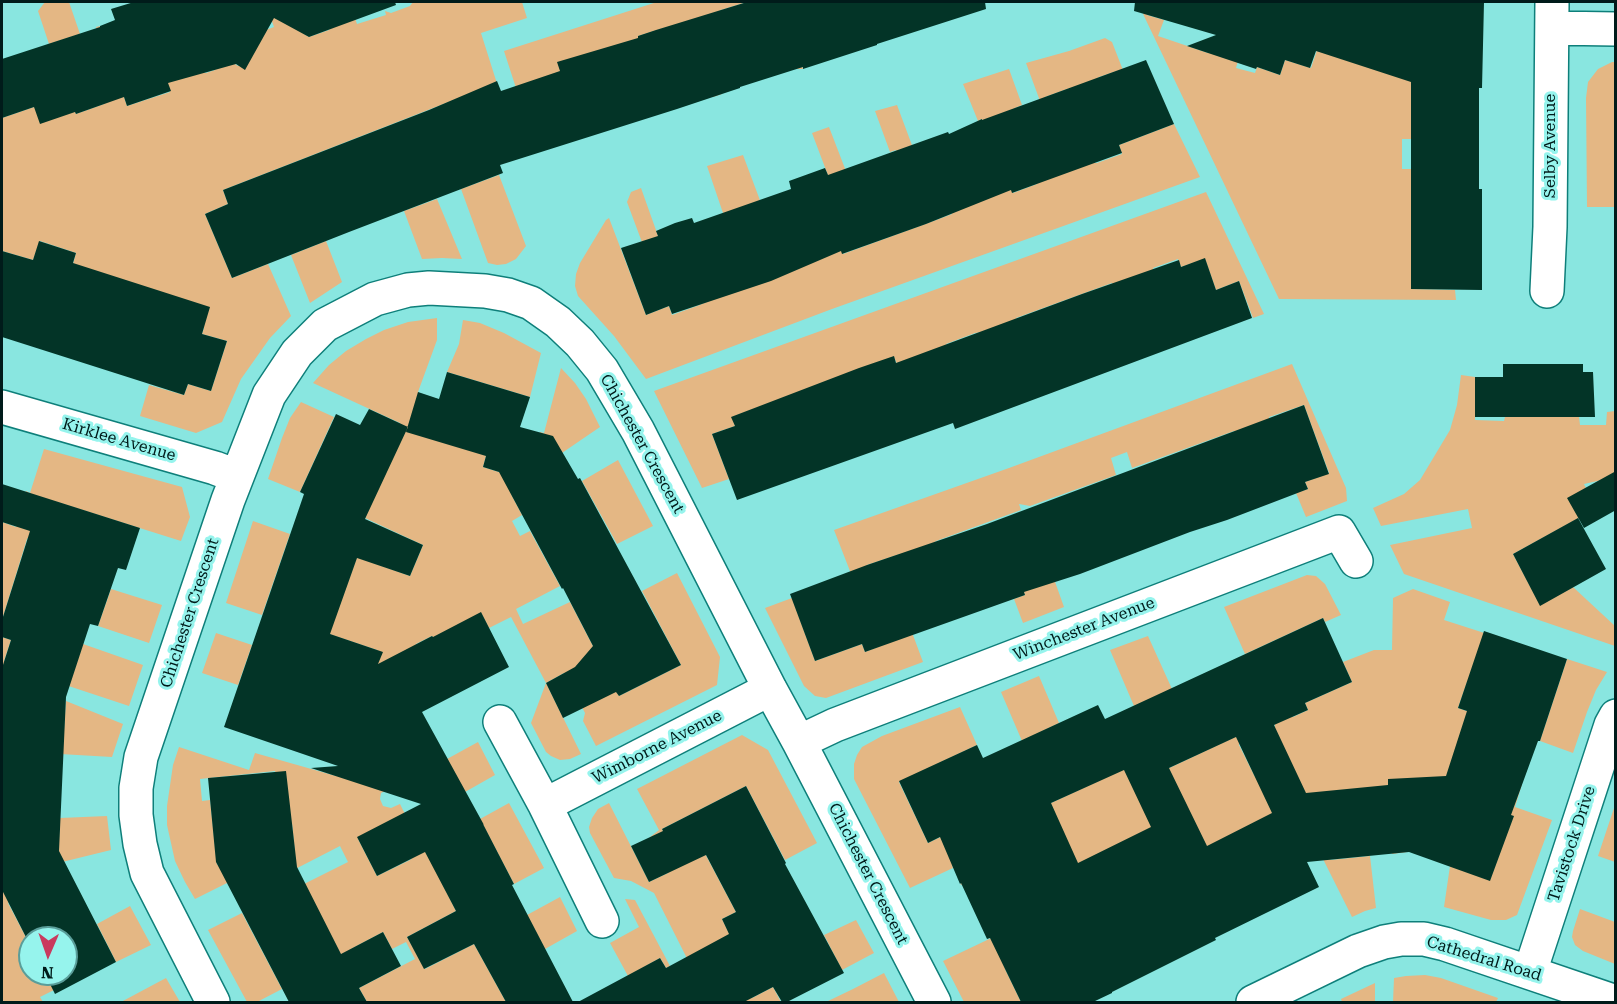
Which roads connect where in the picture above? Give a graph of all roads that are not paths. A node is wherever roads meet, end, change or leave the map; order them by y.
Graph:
1 (1552, 15) edge
2 (1616, 29) edge
3 (1547, 291) dead end
4 (2, 407) edge
5 (236, 476) junction
6 (1356, 561) dead end
7 (770, 689) junction
8 (1616, 716) edge
9 (500, 722) dead end
10 (799, 742) junction
11 (545, 805) junction
12 (602, 921) dead end
13 (1530, 972) junction
14 (213, 1002) edge
15 (934, 1002) edge
16 (1253, 1002) edge
17 (1616, 1002) edge

1 - 2 street
1 - 3 street, Selby Avenue
4 - 5 street, Kirklee Avenue
5 - 7 street, Chichester Crescent
5 - 14 street, Chichester Crescent
6 - 10 street, Winchester Avenue
7 - 10 street, Chichester Crescent
7 - 11 street, Wimborne Avenue
8 - 13 street, Tavistock Drive
9 - 11 street
10 - 15 street, Chichester Crescent
11 - 12 street
13 - 16 street, Cathedral Road
13 - 17 street, Cathedral Road

